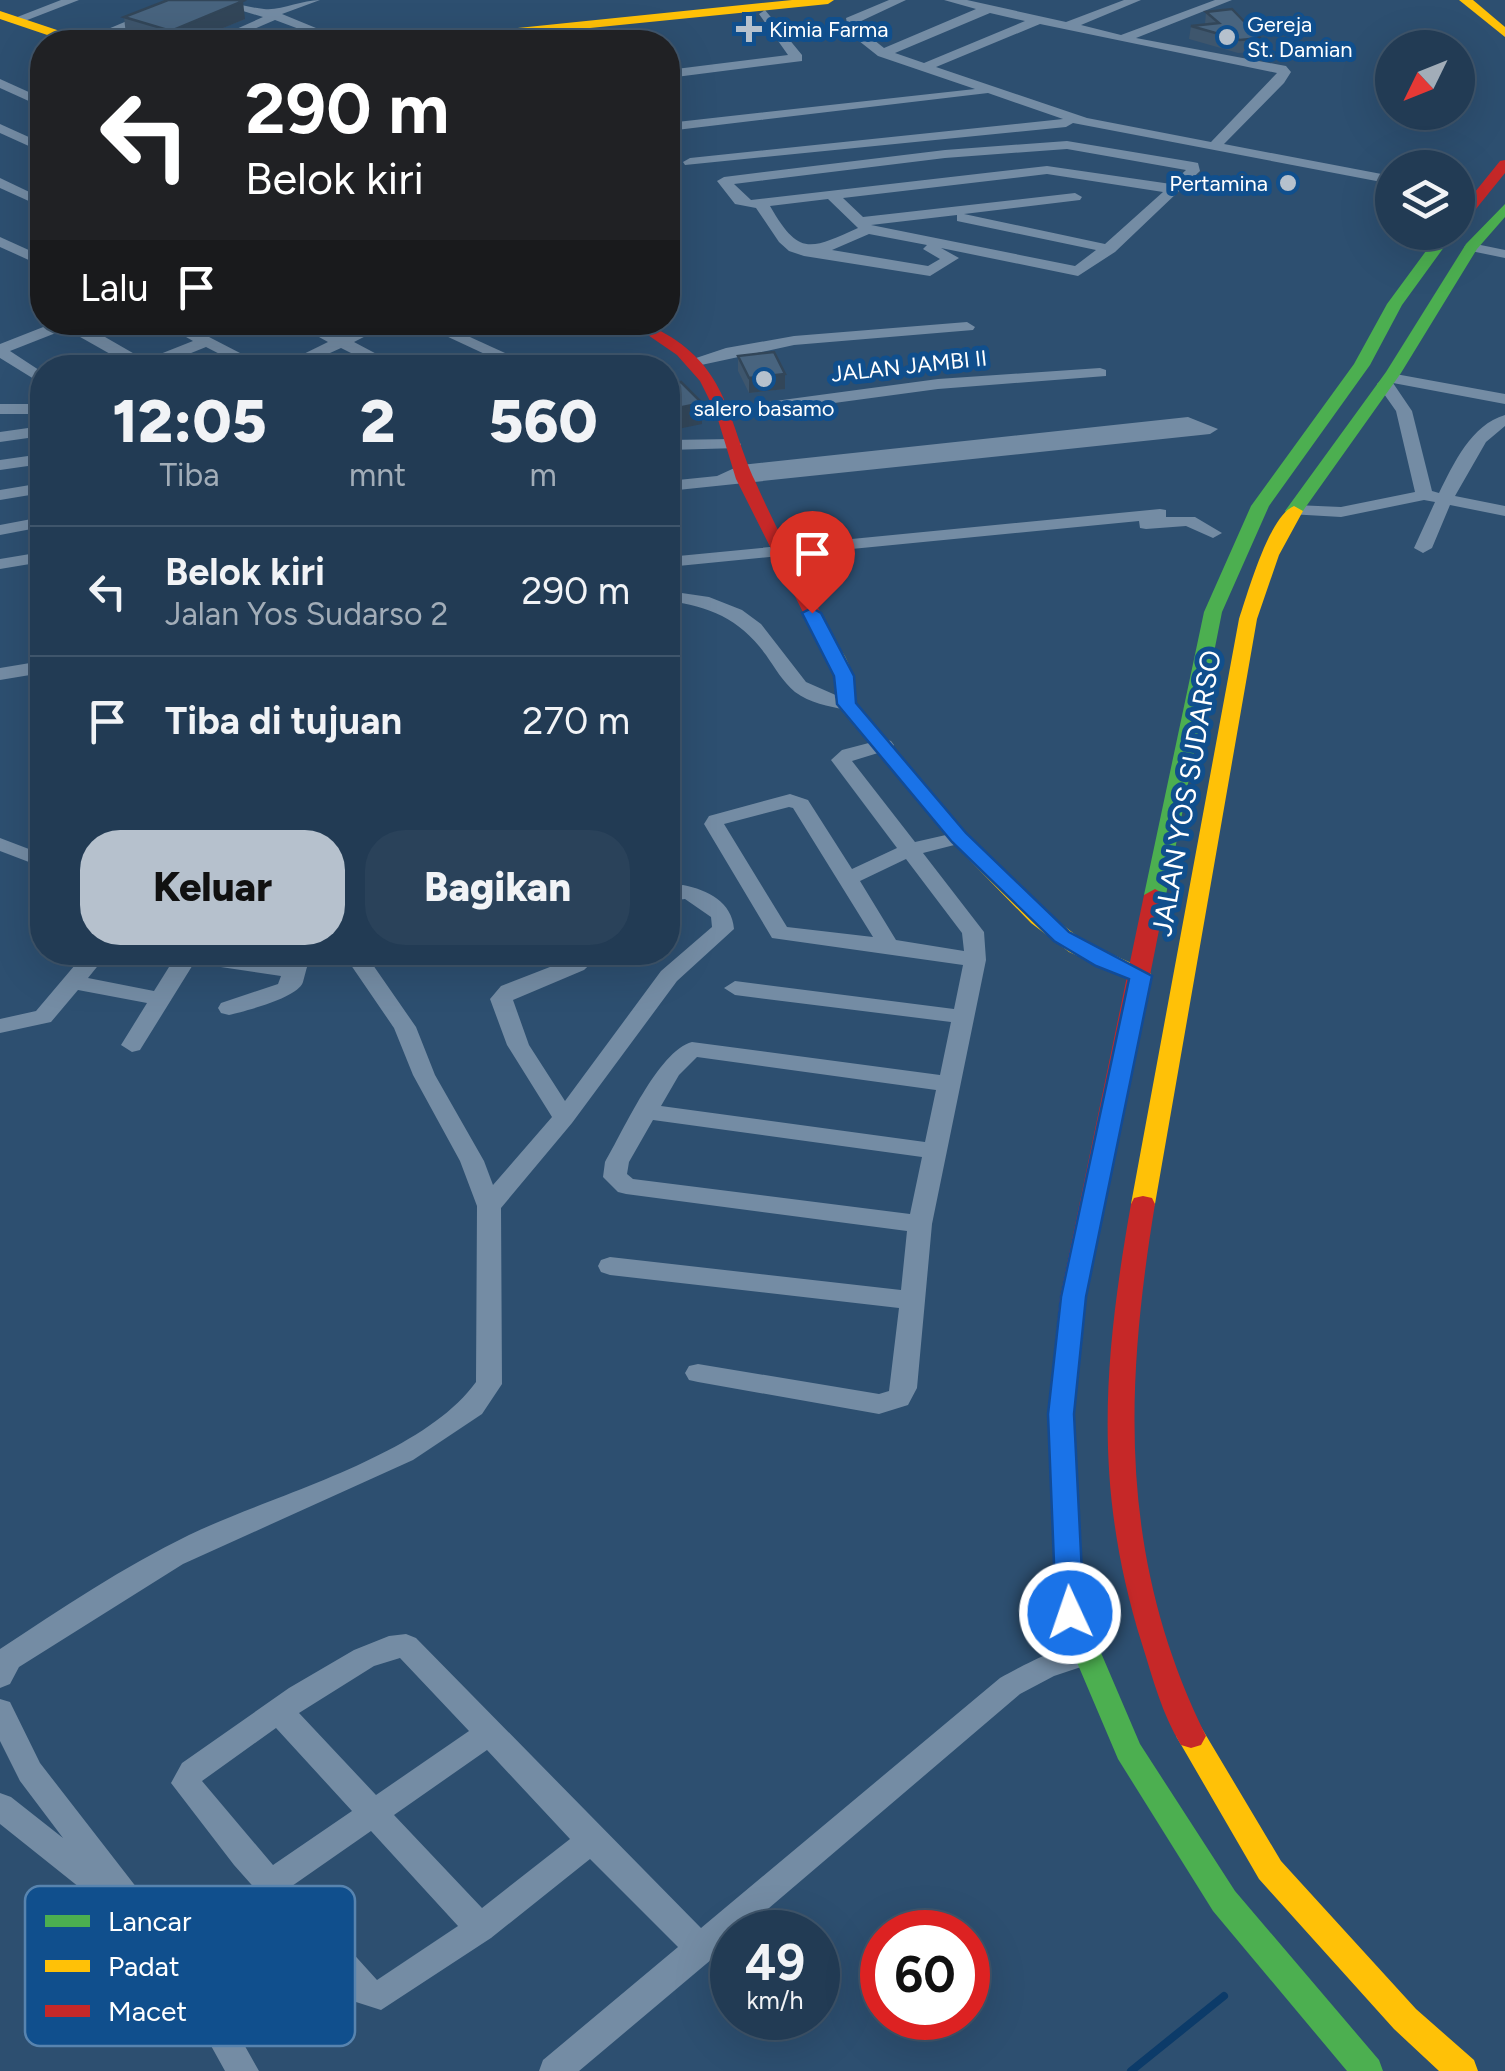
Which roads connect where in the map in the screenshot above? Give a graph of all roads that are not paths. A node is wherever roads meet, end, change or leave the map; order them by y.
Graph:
1 (73, 0) edge
2 (188, 0) edge
3 (213, 0) edge
4 (314, 0) edge
5 (828, 0) edge
6 (852, 0) edge
7 (900, 0) edge
8 (950, 0) edge
9 (1003, 0) edge
10 (1135, 0) edge
11 (1226, 0) edge
12 (1465, 0) edge
13 (1488, 0) edge
14 (990, 8) junction
15 (766, 14) junction
16 (272, 15) junction
17 (1505, 15) edge
18 (4, 20) edge
19 (1038, 20) junction
20 (1067, 27) junction
21 (39, 30) edge
22 (112, 30) edge
23 (239, 30) edge
24 (312, 30) edge
25 (558, 30) edge
26 (584, 30) edge
27 (1505, 33) edge
28 (30, 34) edge
29 (1121, 39) junction
30 (883, 54) junction
31 (922, 68) junction
32 (680, 73) edge
33 (0, 83) edge
34 (989, 92) junction
35 (30, 97) edge
36 (1084, 122) junction
37 (680, 126) edge
38 (0, 128) edge
39 (30, 142) edge
40 (1216, 146) junction
41 (945, 154) junction
42 (1234, 155) junction
43 (690, 162) dead end
44 (1505, 164) edge
45 (1096, 176) junction
46 (1375, 177) edge
47 (968, 181) junction
48 (4, 187) edge
49 (1375, 187) edge
50 (1174, 189) junction
51 (833, 196) junction
52 (1475, 196) edge
53 (1075, 197) junction
54 (30, 198) edge
55 (761, 203) junction
56 (990, 208) junction
57 (1475, 208) edge
58 (946, 214) junction
59 (1500, 214) edge
60 (861, 228) junction
61 (1033, 235) junction
62 (0, 241) edge
63 (1110, 249) junction
64 (1438, 250) edge
65 (816, 252) junction
66 (1466, 253) junction
67 (1436, 254) junction
68 (1505, 254) edge
69 (30, 256) edge
70 (967, 327) dead end
71 (39, 335) edge
72 (91, 335) edge
73 (191, 335) edge
74 (327, 335) edge
75 (357, 335) edge
76 (453, 335) edge
77 (639, 335) edge
78 (655, 335) edge
79 (204, 342) junction
80 (341, 342) junction
81 (0, 350) edge
82 (125, 355) edge
83 (177, 355) edge
84 (232, 355) edge
85 (312, 355) edge
86 (368, 355) edge
87 (500, 355) edge
88 (688, 357) junction
89 (30, 371) edge
90 (1100, 372) dead end
91 (1387, 381) junction
92 (1503, 396) edge
93 (0, 409) edge
94 (30, 409) edge
95 (724, 413) junction
96 (1505, 420) edge
97 (30, 433) edge
98 (0, 437) edge
99 (733, 444) junction
100 (680, 445) edge
101 (30, 461) edge
102 (0, 465) edge
103 (736, 477) junction
104 (680, 484) edge
105 (30, 490) edge
106 (0, 495) edge
107 (1424, 496) junction
108 (1443, 500) junction
109 (1296, 510) junction
110 (1505, 511) edge
111 (1160, 514) dead end
112 (30, 524) edge
113 (0, 530) edge
114 (1212, 532) dead end
115 (883, 541) junction
116 (1423, 548) dead end
117 (779, 550) junction
118 (1235, 558) junction
119 (30, 560) edge
120 (680, 561) edge
121 (0, 564) edge
122 (1268, 564) junction
123 (680, 598) edge
124 (1202, 661) junction
125 (1241, 664) junction
126 (30, 668) edge
127 (0, 674) edge
128 (846, 704) junction
129 (884, 745) junction
130 (959, 838) junction
131 (0, 844) edge
132 (911, 849) junction
133 (30, 856) edge
134 (849, 878) junction
135 (680, 890) edge
136 (889, 945) junction
137 (974, 960) junction
138 (88, 965) edge
139 (174, 965) edge
140 (246, 965) edge
141 (288, 965) edge
142 (297, 965) edge
143 (362, 965) edge
144 (576, 965) edge
145 (1141, 976) junction
146 (75, 982) junction
147 (735, 988) dead end
148 (160, 1000) junction
149 (229, 1008) dead end
150 (964, 1017) junction
151 (0, 1026) edge
152 (132, 1045) dead end
153 (950, 1084) junction
154 (646, 1112) junction
155 (564, 1118) junction
156 (934, 1150) junction
157 (488, 1206) junction
158 (920, 1224) junction
159 (610, 1266) dead end
160 (912, 1300) junction
161 (698, 1373) dead end
162 (1086, 1654) junction
163 (0, 1676) edge
164 (0, 1711) edge
165 (278, 1711) junction
166 (489, 1733) junction
167 (0, 1806) edge
168 (373, 1813) junction
169 (590, 1840) junction
170 (1225, 1851) junction
171 (270, 1884) joint
172 (101, 1886) edge
173 (118, 1886) edge
174 (480, 1928) junction
175 (701, 1949) junction
176 (355, 1979) edge
177 (228, 2046) edge
178 (243, 2071) edge
179 (555, 2071) edge
180 (1367, 2071) edge
181 (1462, 2071) edge

1 - 18 street
2 - 22 street
3 - 16 street
4 - 16 street
5 - 25 main road
6 - 15 main road
7 - 30 street
8 - 14 street
9 - 14 street
10 - 20 street
11 - 29 street
12 - 27 main road
13 - 17 main road
14 - 19 street
14 - 30 street
15 - 26 main road
15 - 32 street
16 - 23 street
16 - 24 street
18 - 21 main road
18 - 28 main road
19 - 20 street
19 - 31 street
20 - 29 street
29 - 40 street
30 - 31 street
31 - 34 street
33 - 35 street
34 - 36 street
34 - 37 street
36 - 40 street
36 - 43 street
38 - 39 street
40 - 42 street
41 - 42 street
41 - 47 street
41 - 50 street
41 - 55 street
42 - 46 street
42 - 49 street
44 - 52 main road
45 - 47 street
45 - 50 street
45 - 53 street
47 - 51 street
47 - 56 street
48 - 54 street
50 - 63 street
51 - 55 street
51 - 60 street
53 - 56 street
53 - 61 street
55 - 65 street
56 - 58 street
57 - 59 main road
58 - 60 street
58 - 61 street
59 - 66 main road, JALAN YOS SUDARSO
60 - 63 street
60 - 65 street
60 - 65 street
61 - 63 street
62 - 69 street
64 - 67 main road, JALAN YOS SUDARSO
66 - 67 main road
66 - 68 street
66 - 91 main road, JALAN YOS SUDARSO
67 - 118 main road, JALAN YOS SUDARSO
70 - 88 street
71 - 81 street
72 - 82 street
73 - 79 street
74 - 80 street
75 - 80 street
76 - 87 street
77 - 88 main road
78 - 88 main road
79 - 83 street
79 - 84 street
80 - 85 street
80 - 86 street
81 - 89 street
88 - 95 main road
90 - 95 street, JALAN JAMBI II
91 - 92 street
91 - 107 street
91 - 109 main road, JALAN YOS SUDARSO
93 - 94 street
95 - 99 main road
96 - 108 street
97 - 98 street
99 - 100 street
99 - 103 main road
101 - 102 street
103 - 103 street
103 - 104 street
103 - 117 main road
105 - 106 street
107 - 108 street
107 - 109 street
108 - 110 street
108 - 116 street
109 - 122 main road, JALAN YOS SUDARSO
111 - 115 street
112 - 113 street
114 - 115 street
115 - 117 street
117 - 120 street
117 - 128 main road
118 - 122 main road
118 - 124 main road, JALAN YOS SUDARSO
119 - 121 street
122 - 125 main road, JALAN YOS SUDARSO
123 - 128 street
124 - 125 main road
124 - 145 main road, JALAN YOS SUDARSO
125 - 170 main road, JALAN YOS SUDARSO
126 - 127 street
128 - 129 main road
129 - 130 main road
129 - 132 street
130 - 132 street
130 - 145 main road
131 - 133 street
132 - 134 street
132 - 137 street
134 - 136 street
134 - 136 street
135 - 155 street
136 - 137 street
137 - 150 street
138 - 146 street
139 - 148 street
140 - 141 street
142 - 149 street
143 - 157 street
144 - 155 street
145 - 162 main road, JALAN YOS SUDARSO
146 - 148 street
146 - 151 street
147 - 150 street
148 - 152 street
150 - 153 street
153 - 154 street
153 - 156 street
154 - 156 street
154 - 158 street
155 - 157 street
156 - 158 street
157 - 163 street
158 - 160 street
159 - 160 street
160 - 161 street
162 - 170 main road, JALAN YOS SUDARSO
162 - 175 street
164 - 173 street
165 - 166 street
165 - 168 street
165 - 171 street
166 - 168 street
166 - 169 street
167 - 172 street
168 - 171 street
168 - 174 street
169 - 174 street
169 - 175 street
170 - 180 main road, JALAN YOS SUDARSO
170 - 181 main road, JALAN YOS SUDARSO
174 - 176 street
175 - 179 street
177 - 178 street

